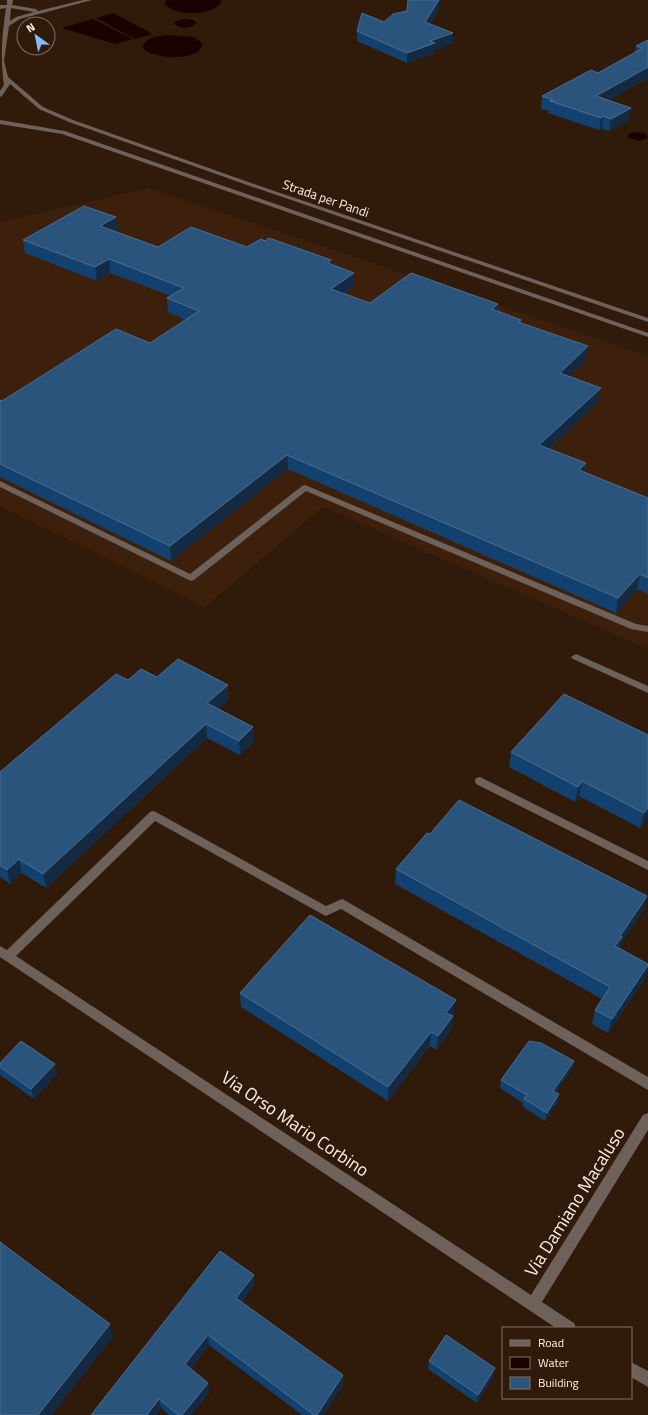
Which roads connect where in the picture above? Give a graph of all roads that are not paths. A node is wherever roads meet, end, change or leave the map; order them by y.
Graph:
1 (7, 0) edge
2 (10, 0) edge
3 (89, 0) edge
4 (0, 6) edge
5 (9, 6) junction
6 (48, 11) junction
7 (6, 25) junction
8 (1, 70) edge
9 (6, 78) junction
10 (0, 95) edge
11 (0, 122) edge
12 (648, 320) edge
13 (648, 335) edge
14 (0, 484) edge
15 (648, 629) edge
16 (576, 657) dead end
17 (648, 690) edge
18 (480, 781) dead end
19 (648, 866) edge
20 (4, 954) edge
21 (648, 1084) edge
22 (648, 1119) edge
23 (533, 1304) junction
24 (568, 1327) edge
25 (632, 1370) edge
26 (648, 1380) edge

1 - 4 street
2 - 5 street
3 - 6 street
4 - 5 street
5 - 6 street
5 - 7 street
6 - 7 street
7 - 8 street
8 - 9 street
9 - 10 street
9 - 12 street, Strada per Pandi
11 - 13 street, Strada per Pandi
14 - 15 street
16 - 17 street
18 - 19 street
20 - 21 street
20 - 23 street, Via Orso Mario Corbino
22 - 23 street, Via Damiano Macaluso
23 - 24 street, Via Orso Mario Corbino
25 - 26 street

